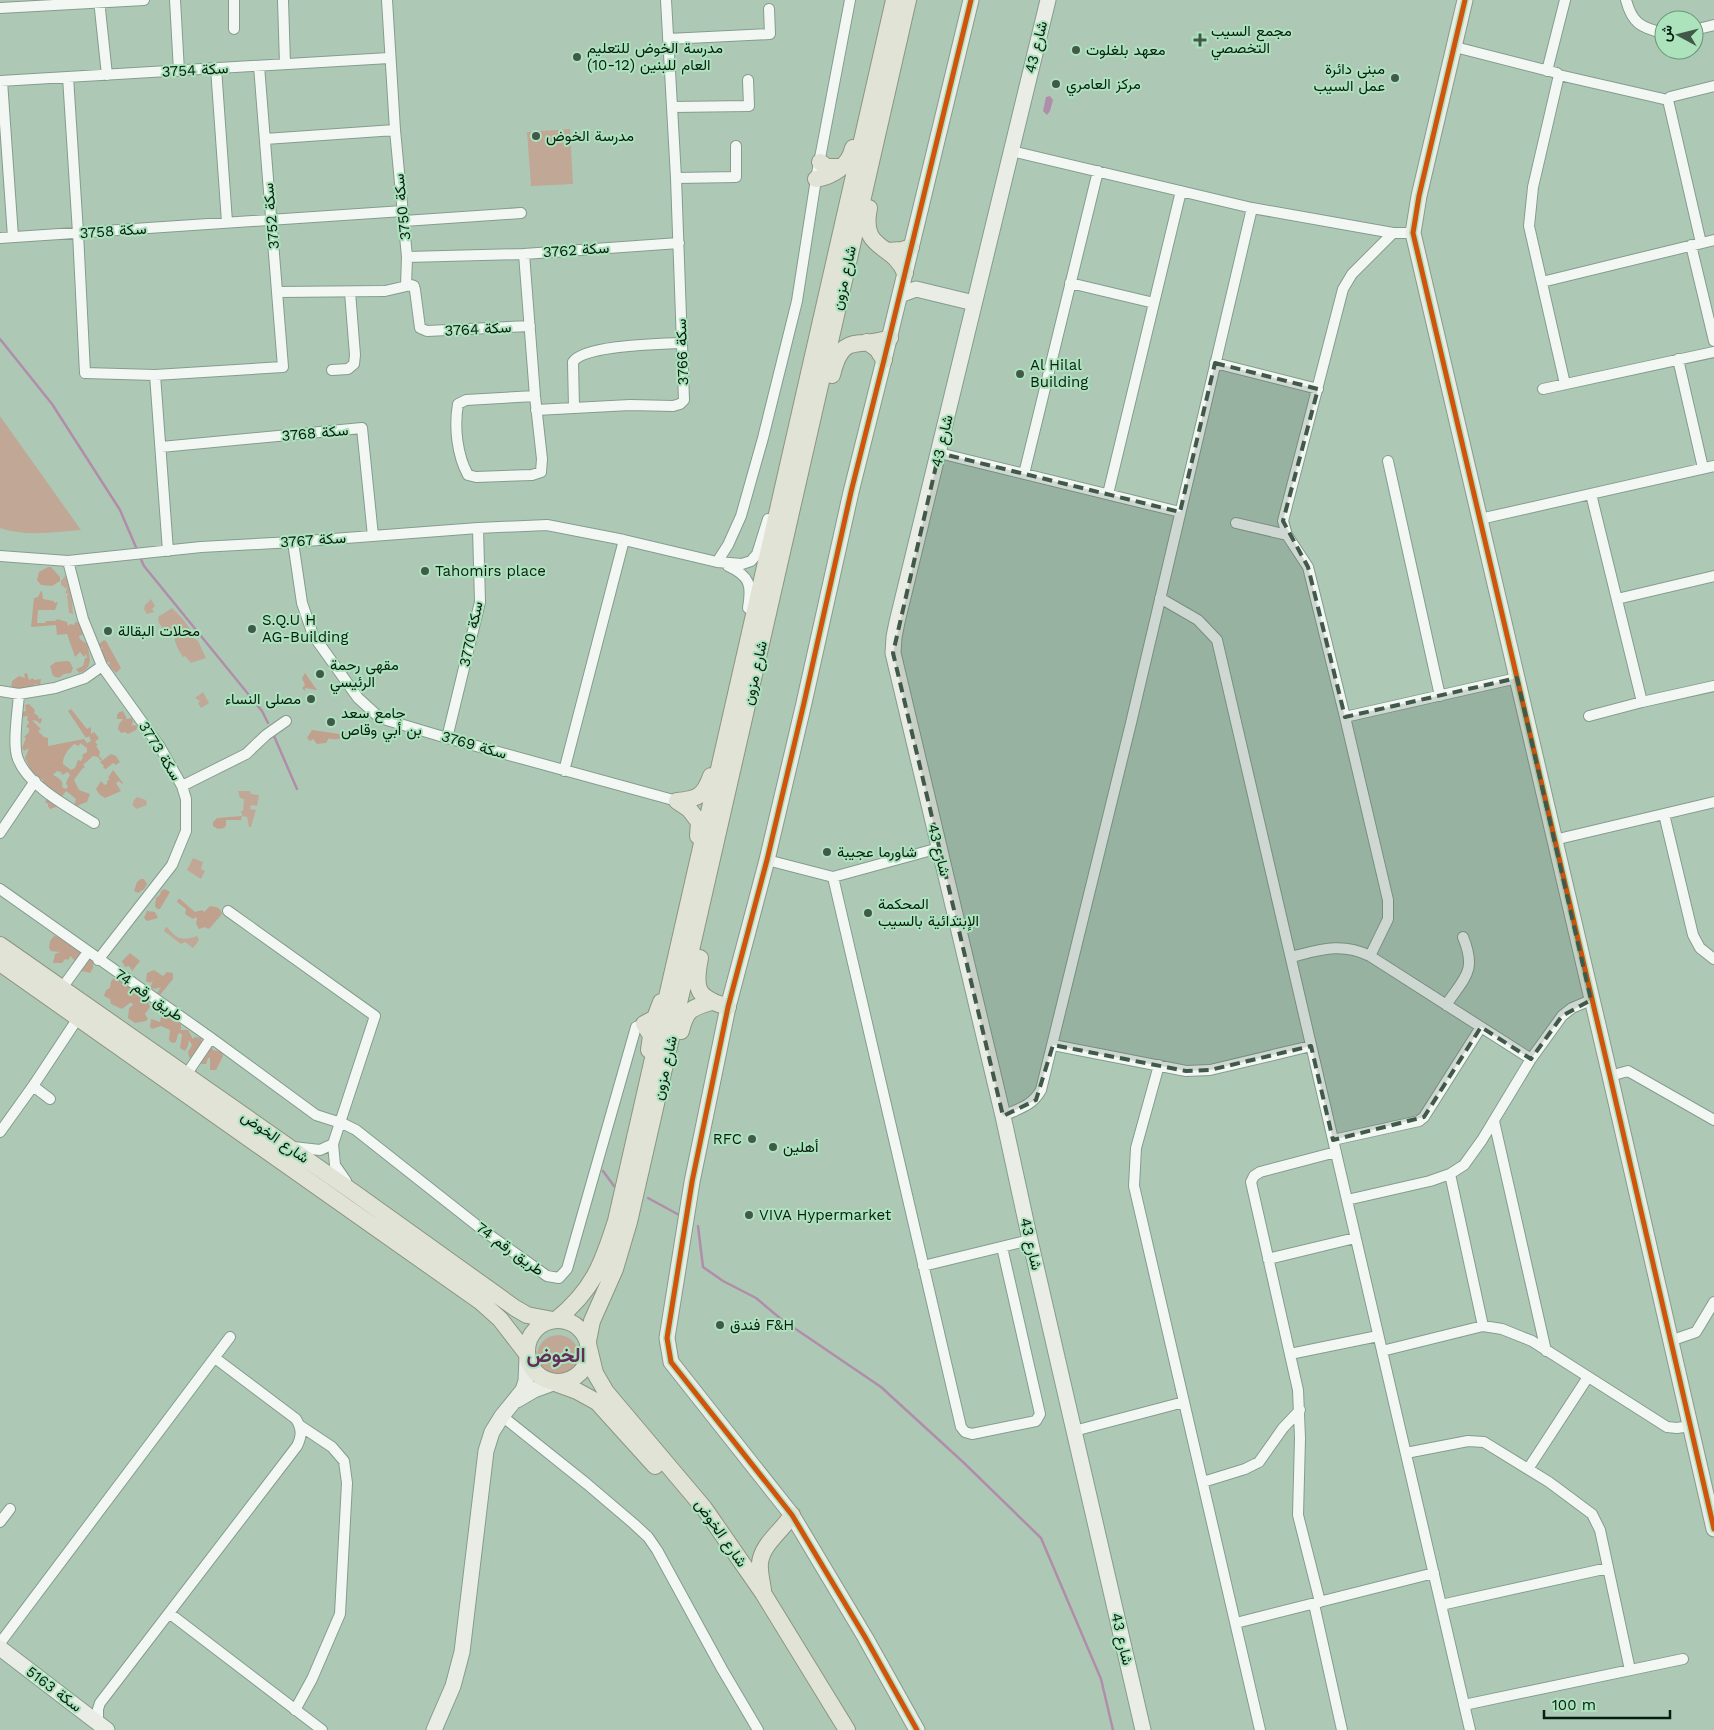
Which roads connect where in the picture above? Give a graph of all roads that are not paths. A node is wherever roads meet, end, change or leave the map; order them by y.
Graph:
1 (144, 0) edge
2 (175, 0) edge
3 (234, 0) edge
4 (282, 0) edge
5 (387, 0) edge
6 (666, 0) edge
7 (850, 0) edge
8 (894, 0) edge
9 (908, 0) edge
10 (971, 0) edge
11 (1048, 0) edge
12 (1466, 0) edge
13 (1565, 0) edge
14 (1626, 0) edge
15 (99, 1) edge
16 (0, 8) edge
17 (769, 9) dead end
18 (234, 29) dead end
19 (1654, 31) edge
20 (668, 39) junction
21 (1454, 46) junction
22 (389, 58) junction
23 (285, 64) junction
24 (259, 66) junction
25 (216, 68) junction
26 (179, 71) junction
27 (1547, 71) junction
28 (107, 75) junction
29 (1559, 75) junction
30 (68, 77) junction
31 (748, 80) dead end
32 (875, 80) junction
33 (1, 81) edge
34 (1714, 86) edge
35 (1668, 100) junction
36 (672, 107) junction
37 (880, 122) junction
38 (395, 130) junction
39 (265, 138) junction
40 (736, 146) dead end
41 (1011, 151) junction
42 (820, 162) junction
43 (841, 167) junction
44 (1098, 171) junction
45 (676, 178) junction
46 (816, 179) junction
47 (1181, 191) junction
48 (1252, 208) junction
49 (521, 213) dead end
50 (403, 216) junction
51 (271, 220) junction
52 (227, 222) junction
53 (78, 233) junction
54 (1394, 233) junction
55 (1413, 233) junction
56 (13, 237) junction
57 (0, 238) edge
58 (1714, 240) edge
59 (679, 243) junction
60 (1696, 244) junction
61 (911, 247) junction
62 (887, 251) junction
63 (524, 254) junction
64 (407, 257) junction
65 (905, 273) junction
66 (1070, 282) junction
67 (1542, 282) junction
68 (406, 286) junction
69 (916, 290) junction
70 (278, 292) junction
71 (350, 292) junction
72 (900, 295) junction
73 (974, 303) junction
74 (1154, 303) junction
75 (530, 326) junction
76 (890, 338) junction
77 (1714, 341) edge
78 (682, 342) junction
79 (867, 342) junction
80 (1714, 352) edge
81 (1678, 359) junction
82 (884, 360) junction
83 (1215, 364) junction
84 (332, 370) dead end
85 (155, 375) junction
86 (1565, 384) junction
87 (1318, 389) junction
88 (1543, 389) dead end
89 (535, 396) junction
90 (574, 408) junction
91 (536, 410) junction
92 (161, 447) junction
93 (939, 453) junction
94 (1388, 461) dead end
95 (1714, 466) edge
96 (1703, 468) junction
97 (792, 474) junction
98 (1024, 474) junction
99 (1108, 494) junction
100 (1591, 494) junction
101 (1180, 512) junction
102 (1480, 519) junction
103 (1236, 523) dead end
104 (478, 528) junction
105 (1287, 535) junction
106 (373, 536) junction
107 (624, 540) junction
108 (293, 542) junction
109 (168, 551) junction
110 (0, 556) edge
111 (68, 561) junction
112 (718, 562) junction
113 (1714, 576) edge
114 (1160, 598) junction
115 (1616, 599) junction
116 (743, 662) junction
117 (102, 666) junction
118 (1517, 678) junction
119 (1714, 686) edge
120 (0, 691) edge
121 (19, 694) junction
122 (1440, 696) junction
123 (1642, 702) junction
124 (1345, 716) junction
125 (1589, 716) dead end
126 (286, 721) dead end
127 (730, 722) junction
128 (447, 738) junction
129 (564, 770) junction
130 (35, 781) junction
131 (182, 786) junction
132 (677, 801) junction
133 (1714, 802) edge
134 (1664, 814) junction
135 (94, 823) dead end
136 (0, 833) edge
137 (1554, 840) junction
138 (939, 848) junction
139 (766, 860) junction
140 (711, 865) junction
141 (833, 877) junction
142 (0, 889) edge
143 (228, 912) dead end
144 (683, 922) junction
145 (1463, 936) dead end
146 (0, 945) edge
147 (88, 952) junction
148 (1370, 956) junction
149 (1291, 957) junction
150 (1714, 959) edge
151 (98, 960) junction
152 (0, 963) edge
153 (62, 988) junction
154 (1591, 1000) junction
155 (711, 1002) junction
156 (1446, 1004) junction
157 (728, 1007) junction
158 (78, 1018) junction
159 (644, 1024) junction
160 (1481, 1027) junction
161 (211, 1038) junction
162 (1053, 1045) junction
163 (1311, 1046) junction
164 (1531, 1059) junction
165 (1159, 1065) junction
166 (186, 1075) junction
167 (1610, 1076) junction
168 (34, 1086) junction
169 (647, 1088) junction
170 (50, 1099) dead end
171 (1004, 1116) junction
172 (1714, 1120) edge
173 (1494, 1121) junction
174 (653, 1122) junction
175 (340, 1123) junction
176 (0, 1132) edge
177 (1333, 1140) junction
178 (332, 1144) junction
179 (288, 1146) junction
180 (1336, 1152) junction
181 (1450, 1174) junction
182 (356, 1194) junction
183 (1347, 1200) junction
184 (1355, 1238) junction
185 (1030, 1240) junction
186 (1002, 1247) junction
187 (1268, 1259) junction
188 (923, 1266) junction
189 (1714, 1302) edge
190 (554, 1320) junction
191 (1484, 1326) junction
192 (1378, 1336) junction
193 (230, 1337) dead end
194 (1670, 1341) junction
195 (588, 1343) junction
196 (1382, 1351) junction
197 (1546, 1351) junction
198 (1290, 1354) junction
199 (527, 1356) junction
200 (215, 1358) junction
201 (1588, 1377) junction
202 (554, 1383) junction
203 (1184, 1402) junction
204 (512, 1404) junction
205 (1300, 1410) junction
206 (502, 1416) junction
207 (300, 1425) junction
208 (1690, 1426) junction
209 (1074, 1431) junction
210 (1406, 1453) junction
211 (1528, 1469) junction
212 (1203, 1482) junction
213 (10, 1508) dead end
214 (792, 1515) junction
215 (1, 1518) edge
216 (1714, 1529) edge
217 (1608, 1568) junction
218 (1434, 1573) junction
219 (763, 1593) junction
220 (1317, 1603) junction
221 (1441, 1605) junction
222 (169, 1613) junction
223 (1236, 1623) junction
224 (0, 1643) edge
225 (0, 1648) edge
226 (1683, 1659) dead end
227 (1630, 1670) junction
228 (1464, 1706) junction
229 (296, 1710) junction
230 (103, 1727) edge
231 (322, 1730) edge
232 (434, 1730) edge
233 (758, 1730) edge
234 (834, 1730) edge
235 (847, 1730) edge
236 (918, 1730) edge
237 (1143, 1730) edge
238 (1260, 1730) edge
239 (1342, 1730) edge
240 (1470, 1730) edge

1 - 15 street
2 - 26 street
3 - 18 street
4 - 23 street
5 - 22 street, سكة 3750
6 - 20 street
7 - 42 street
8 - 32 main road, شارع مزون
9 - 37 main road, شارع مزون
10 - 61 street
11 - 41 street, شارع 43
12 - 21 street
13 - 27 street
14 - 19 street
15 - 16 street
15 - 28 street
17 - 20 street
20 - 36 street
21 - 27 street
21 - 55 street
22 - 23 street, سكة 3754
22 - 38 street, سكة 3750
23 - 24 street, سكة 3754
24 - 25 street, سكة 3754
24 - 39 street, سكة 3752
25 - 26 street, سكة 3754
25 - 52 street
26 - 28 street, سكة 3754
27 - 29 street
28 - 30 street, سكة 3754
29 - 35 street
29 - 67 street
30 - 33 street, سكة 3754
30 - 53 street
31 - 36 street
32 - 43 main road
32 - 97 main road, شارع مزون
33 - 56 street
34 - 35 street
35 - 60 street
36 - 45 street
37 - 62 main road
37 - 97 main road, شارع مزون
38 - 39 street
38 - 50 street, سكة 3750
39 - 51 street, سكة 3752
40 - 45 street
41 - 44 street
41 - 73 street, شارع 43
42 - 43 main road
42 - 46 street
43 - 46 main road
44 - 47 street
44 - 66 street
45 - 59 street
46 - 112 street
47 - 48 street
47 - 74 street
48 - 54 street
48 - 83 street
49 - 50 street, سكة 3758
50 - 51 street, سكة 3758
50 - 64 street, سكة 3750
51 - 52 street, سكة 3758
51 - 70 street, سكة 3752
52 - 53 street, سكة 3758
53 - 56 street, سكة 3758
53 - 85 street
54 - 55 street
54 - 87 street
55 - 102 street
56 - 57 street, سكة 3758
58 - 60 street
59 - 63 street, سكة 3762
59 - 78 street, سكة 3766
60 - 67 street
60 - 77 street
61 - 62 main road
61 - 65 street
62 - 65 main road
63 - 64 street, سكة 3762
63 - 75 street, سكة 3764
64 - 68 street, سكة 3750
65 - 69 street
65 - 72 street
66 - 74 street
66 - 98 street
67 - 86 street
68 - 71 street
68 - 75 street, سكة 3764
69 - 72 street
69 - 73 street
70 - 71 street
70 - 85 street, سكة 3752
71 - 84 street
72 - 76 street
73 - 93 street, شارع 43
74 - 99 street
75 - 89 street, سكة 3764
76 - 79 main road
76 - 82 street
78 - 90 street
78 - 90 street, سكة 3766
79 - 82 main road
79 - 97 main road
80 - 81 street
81 - 86 street
81 - 96 street
82 - 139 street
83 - 87 street
83 - 101 street
85 - 92 street
86 - 88 street
87 - 105 street
89 - 91 street, سكة 3764
89 - 91 street, سكة 3764
90 - 91 street, سكة 3766
92 - 106 street, سكة 3768
92 - 109 street
93 - 98 street
93 - 138 street, شارع 43
94 - 122 street
95 - 96 street
96 - 100 street
97 - 112 street
97 - 116 main road, شارع مزون
97 - 140 main road, شارع مزون
98 - 99 street
99 - 101 street
100 - 102 street
100 - 115 street
101 - 114 street
102 - 118 street
103 - 105 street
104 - 106 street, سكة 3767
104 - 107 street, سكة 3767
104 - 128 street, سكة 3770
105 - 124 street
106 - 108 street, سكة 3767
107 - 112 street, سكة 3767
107 - 129 street
108 - 109 street, سكة 3767
108 - 128 street, سكة 3769
109 - 111 street, سكة 3767
110 - 111 street, سكة 3767
111 - 117 street, سكة 3773
112 - 116 street
113 - 115 street
114 - 149 street
114 - 162 street
115 - 123 street
116 - 127 main road, شارع مزون
117 - 121 street
117 - 131 street, سكة 3773
118 - 122 street
118 - 137 street
119 - 123 street
120 - 121 street
121 - 130 street
122 - 124 street
123 - 125 street
124 - 148 street
126 - 131 street
127 - 132 main road
127 - 144 main road, شارع مزون
128 - 129 street, سكة 3769
129 - 132 street, سكة 3769
130 - 135 street
130 - 136 street
131 - 151 street, سكة 3773
132 - 144 main road
133 - 134 street
134 - 137 street
134 - 150 street
137 - 154 street
138 - 141 street
138 - 171 street, شارع 43
139 - 141 street
139 - 157 street
140 - 155 main road
140 - 174 main road, شارع مزون
141 - 188 street
142 - 147 street, طريق رقم 74
143 - 175 street
144 - 159 main road
144 - 169 main road, شارع مزون
145 - 156 street
146 - 153 main road, شارع الخوض
147 - 151 street, طريق رقم 74
147 - 153 street
148 - 149 street
148 - 156 street
149 - 163 street
151 - 161 street, طريق رقم 74
152 - 158 main road, شارع الخوض
153 - 166 main road, شارع الخوض
154 - 164 street
154 - 167 street
155 - 157 main road
155 - 174 main road
156 - 160 street
157 - 214 street
158 - 168 street
158 - 199 main road, شارع الخوض
159 - 169 main road
159 - 175 street, طريق رقم 74
160 - 164 street
160 - 177 street
161 - 166 street
161 - 175 street, طريق رقم 74
162 - 165 street
162 - 171 street
163 - 165 street
163 - 177 street
164 - 173 street
165 - 203 street
166 - 179 main road, شارع الخوض
167 - 172 street
167 - 194 street
168 - 170 street
168 - 176 street
169 - 190 main road, شارع مزون
171 - 185 street, شارع 43
173 - 181 street
173 - 197 street
174 - 195 main road, شارع مزون
175 - 178 street
177 - 180 street
178 - 179 street
178 - 182 street
179 - 182 main road, شارع الخوض
180 - 183 street
180 - 187 street
181 - 183 street
181 - 191 street
182 - 190 main road, شارع الخوض
183 - 184 street
184 - 187 street
184 - 192 street
185 - 186 street
185 - 209 street, شارع 43
186 - 188 street
186 - 188 street
187 - 198 street
189 - 194 street
190 - 195 main road
190 - 199 main road
191 - 196 street
191 - 197 street
192 - 196 street
192 - 198 street
193 - 200 street
194 - 208 street
195 - 202 main road
195 - 219 main road, شارع الخوض
196 - 210 street
197 - 201 street
198 - 205 street
199 - 202 main road
199 - 204 street
200 - 207 street
200 - 224 street
201 - 208 street
201 - 211 street
202 - 204 street
202 - 234 main road, شارع الخوض
203 - 209 street
203 - 212 street
204 - 206 street
205 - 212 street
205 - 220 street
206 - 232 street
206 - 233 street
207 - 222 street
207 - 229 street
208 - 216 street
209 - 237 street, شارع 43
210 - 211 street
210 - 218 street
211 - 217 street
212 - 223 street
213 - 215 street
214 - 219 main road
214 - 236 street
217 - 221 street
217 - 227 street
218 - 220 street
218 - 221 street
219 - 235 main road, شارع الخوض
220 - 223 street
220 - 239 street
221 - 228 street
222 - 229 street
222 - 230 street
223 - 238 street
225 - 230 street, سكة 5163
226 - 227 street
227 - 228 street
228 - 240 street
229 - 231 street

